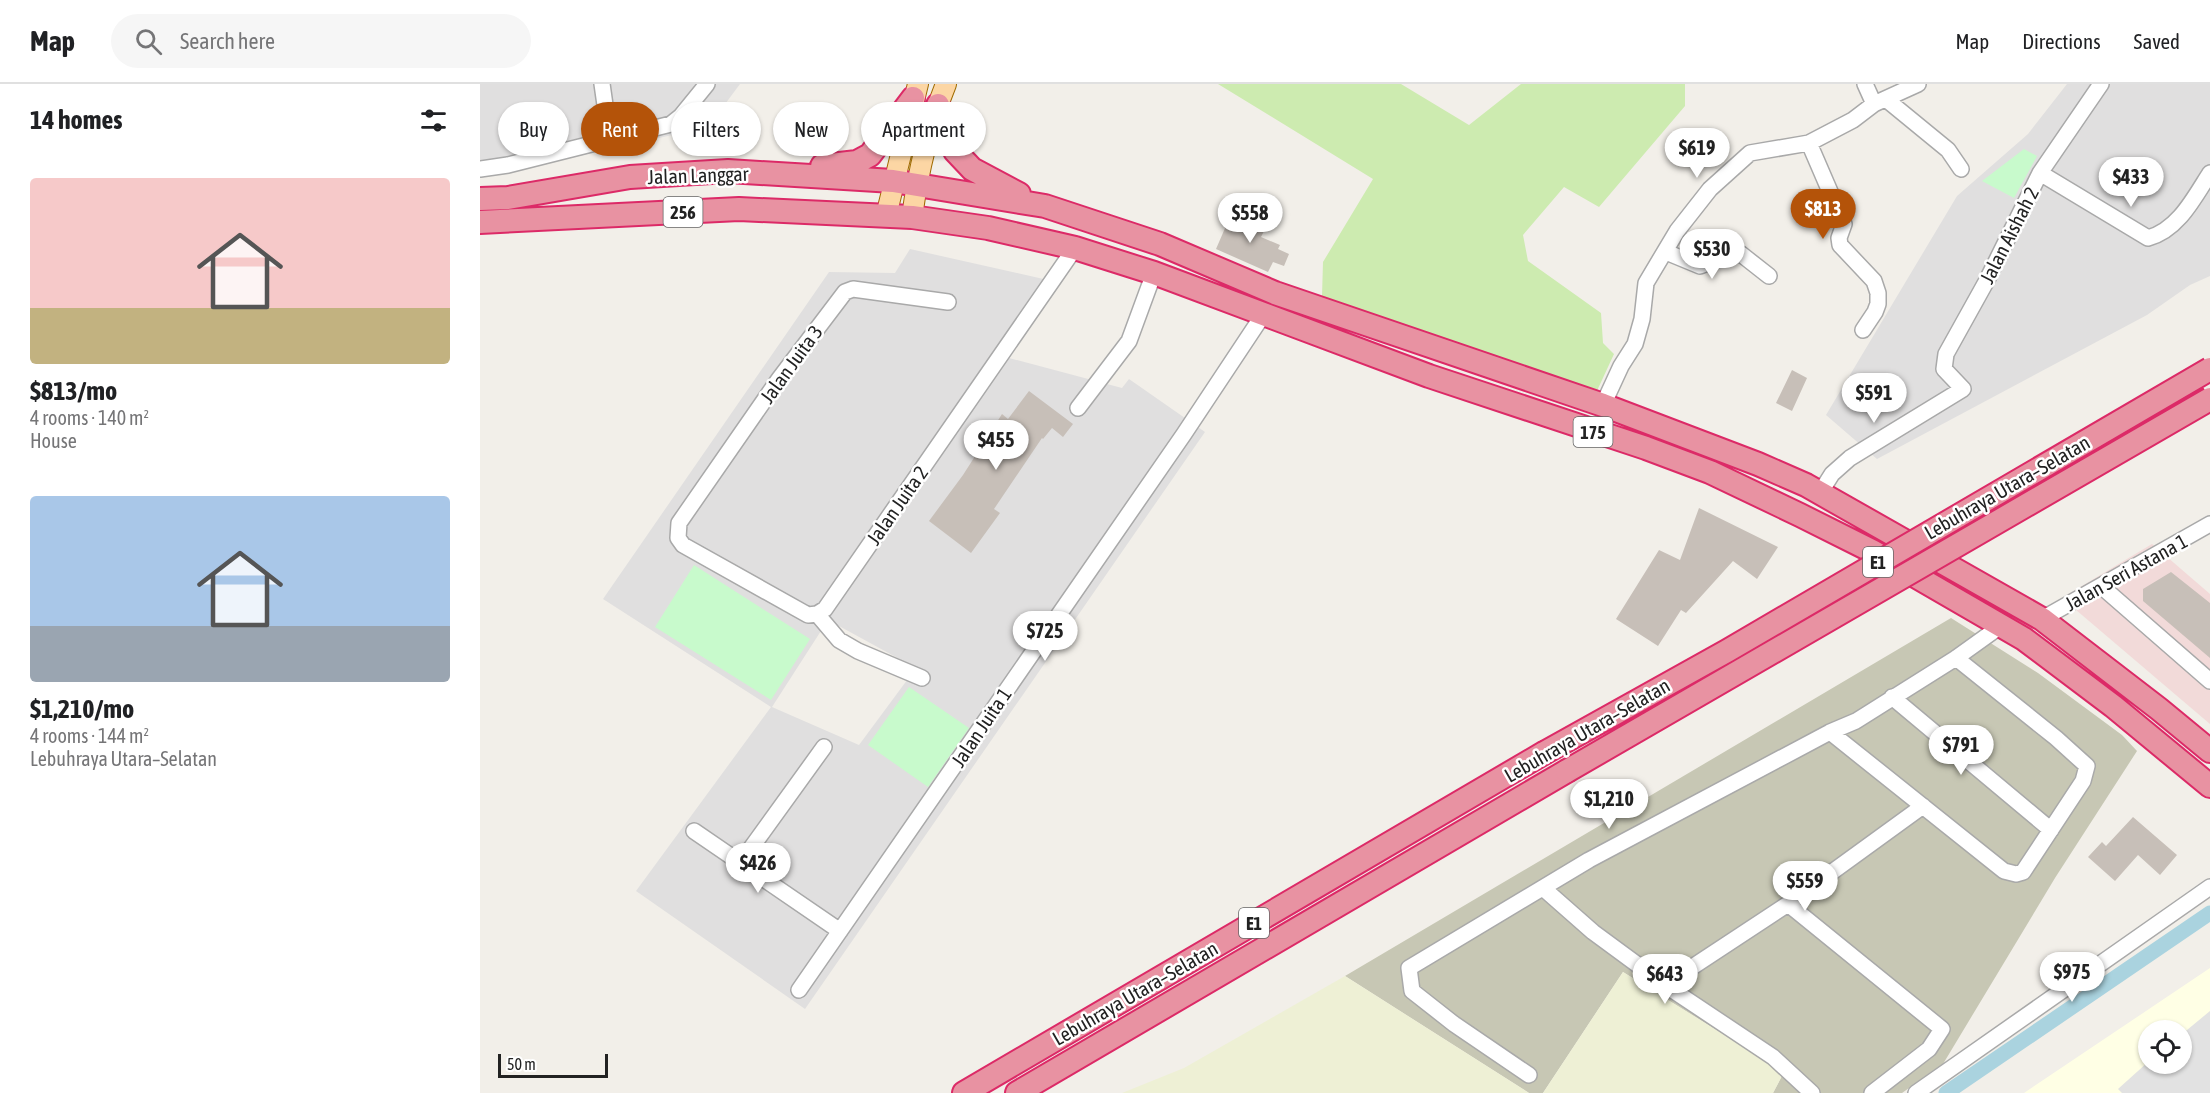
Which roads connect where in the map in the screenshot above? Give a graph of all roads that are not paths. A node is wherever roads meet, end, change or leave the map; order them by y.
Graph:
1 (602, 84) edge
2 (707, 84) edge
3 (946, 84) edge
4 (1865, 84) edge
5 (1918, 84) edge
6 (2101, 84) edge
7 (916, 91) edge
8 (605, 102) edge
9 (939, 102) edge
10 (1880, 102) junction
11 (659, 127) edge
12 (1809, 143) junction
13 (581, 147) edge
14 (924, 156) edge
15 (960, 156) edge
16 (480, 169) edge
17 (1961, 169) dead end
18 (728, 171) junction
19 (2040, 173) junction
20 (2210, 173) edge
21 (893, 181) junction
22 (917, 184) junction
23 (480, 199) edge
24 (1046, 206) junction
25 (886, 216) junction
26 (912, 217) junction
27 (480, 222) edge
28 (1075, 248) junction
29 (1666, 252) junction
30 (1154, 273) junction
31 (1769, 276) dead end
32 (948, 302) dead end
33 (1263, 315) junction
34 (1863, 330) dead end
35 (2210, 369) edge
36 (2210, 399) edge
37 (1603, 405) junction
38 (1078, 408) dead end
39 (1820, 493) junction
40 (2210, 524) edge
41 (2101, 586) junction
42 (817, 614) junction
43 (2042, 619) junction
44 (2002, 625) junction
45 (1956, 658) junction
46 (922, 678) dead end
47 (2210, 681) edge
48 (1892, 697) junction
49 (1830, 732) junction
50 (824, 747) dead end
51 (2210, 751) edge
52 (2210, 786) edge
53 (1923, 806) junction
54 (2051, 830) junction
55 (694, 831) dead end
56 (741, 862) junction
57 (2210, 887) edge
58 (1543, 888) junction
59 (1788, 904) junction
60 (840, 931) junction
61 (1665, 985) junction
62 (799, 990) dead end
63 (1528, 1075) dead end
64 (964, 1093) edge
65 (1017, 1093) edge
66 (1812, 1093) edge
67 (1872, 1093) edge
68 (1916, 1093) edge

1 - 8 street
2 - 11 street
3 - 9 main road
4 - 10 street
5 - 10 street
6 - 19 street, Jalan Aishah 2
7 - 18 highway
7 - 21 main road
10 - 12 street
10 - 17 street
12 - 29 street
12 - 34 street
13 - 16 street
14 - 22 main road
15 - 24 highway
18 - 21 highway, Jalan Langgar / 256
18 - 23 highway, Jalan Langgar / 256
19 - 20 street
19 - 39 street, Jalan Aishah 2
21 - 22 highway, Jalan Langgar / 256
21 - 25 main road
22 - 24 highway, 175
22 - 26 main road
24 - 37 highway, 175
25 - 26 highway, Jalan Langgar / 256
25 - 27 highway, Jalan Langgar / 256
26 - 28 highway, 175
28 - 30 highway, 175
28 - 42 street, Jalan Juita 2
29 - 31 street
29 - 37 street
30 - 33 highway, 175
30 - 38 street
32 - 42 street, Jalan Juita 3
33 - 44 highway, 175
33 - 60 street, Jalan Juita 1
35 - 64 highway, Lebuhraya Utara–Selatan / E1, bridge
36 - 65 highway, Lebuhraya Utara–Selatan / E1, bridge
37 - 39 highway, 175
39 - 43 highway, 175
40 - 41 street, Jalan Seri Astana 1
41 - 43 street, Jalan Seri Astana 1
41 - 47 street
42 - 46 street
43 - 51 highway, 175
44 - 45 street
44 - 52 highway, 175
45 - 48 street
45 - 54 street
48 - 49 street
48 - 54 street
49 - 53 street
49 - 58 street
50 - 56 street
53 - 54 street
53 - 59 street
55 - 56 street
56 - 60 street
57 - 68 street
58 - 61 street
58 - 63 street
59 - 61 street
59 - 67 street
60 - 62 street, Jalan Juita 1
61 - 66 street

